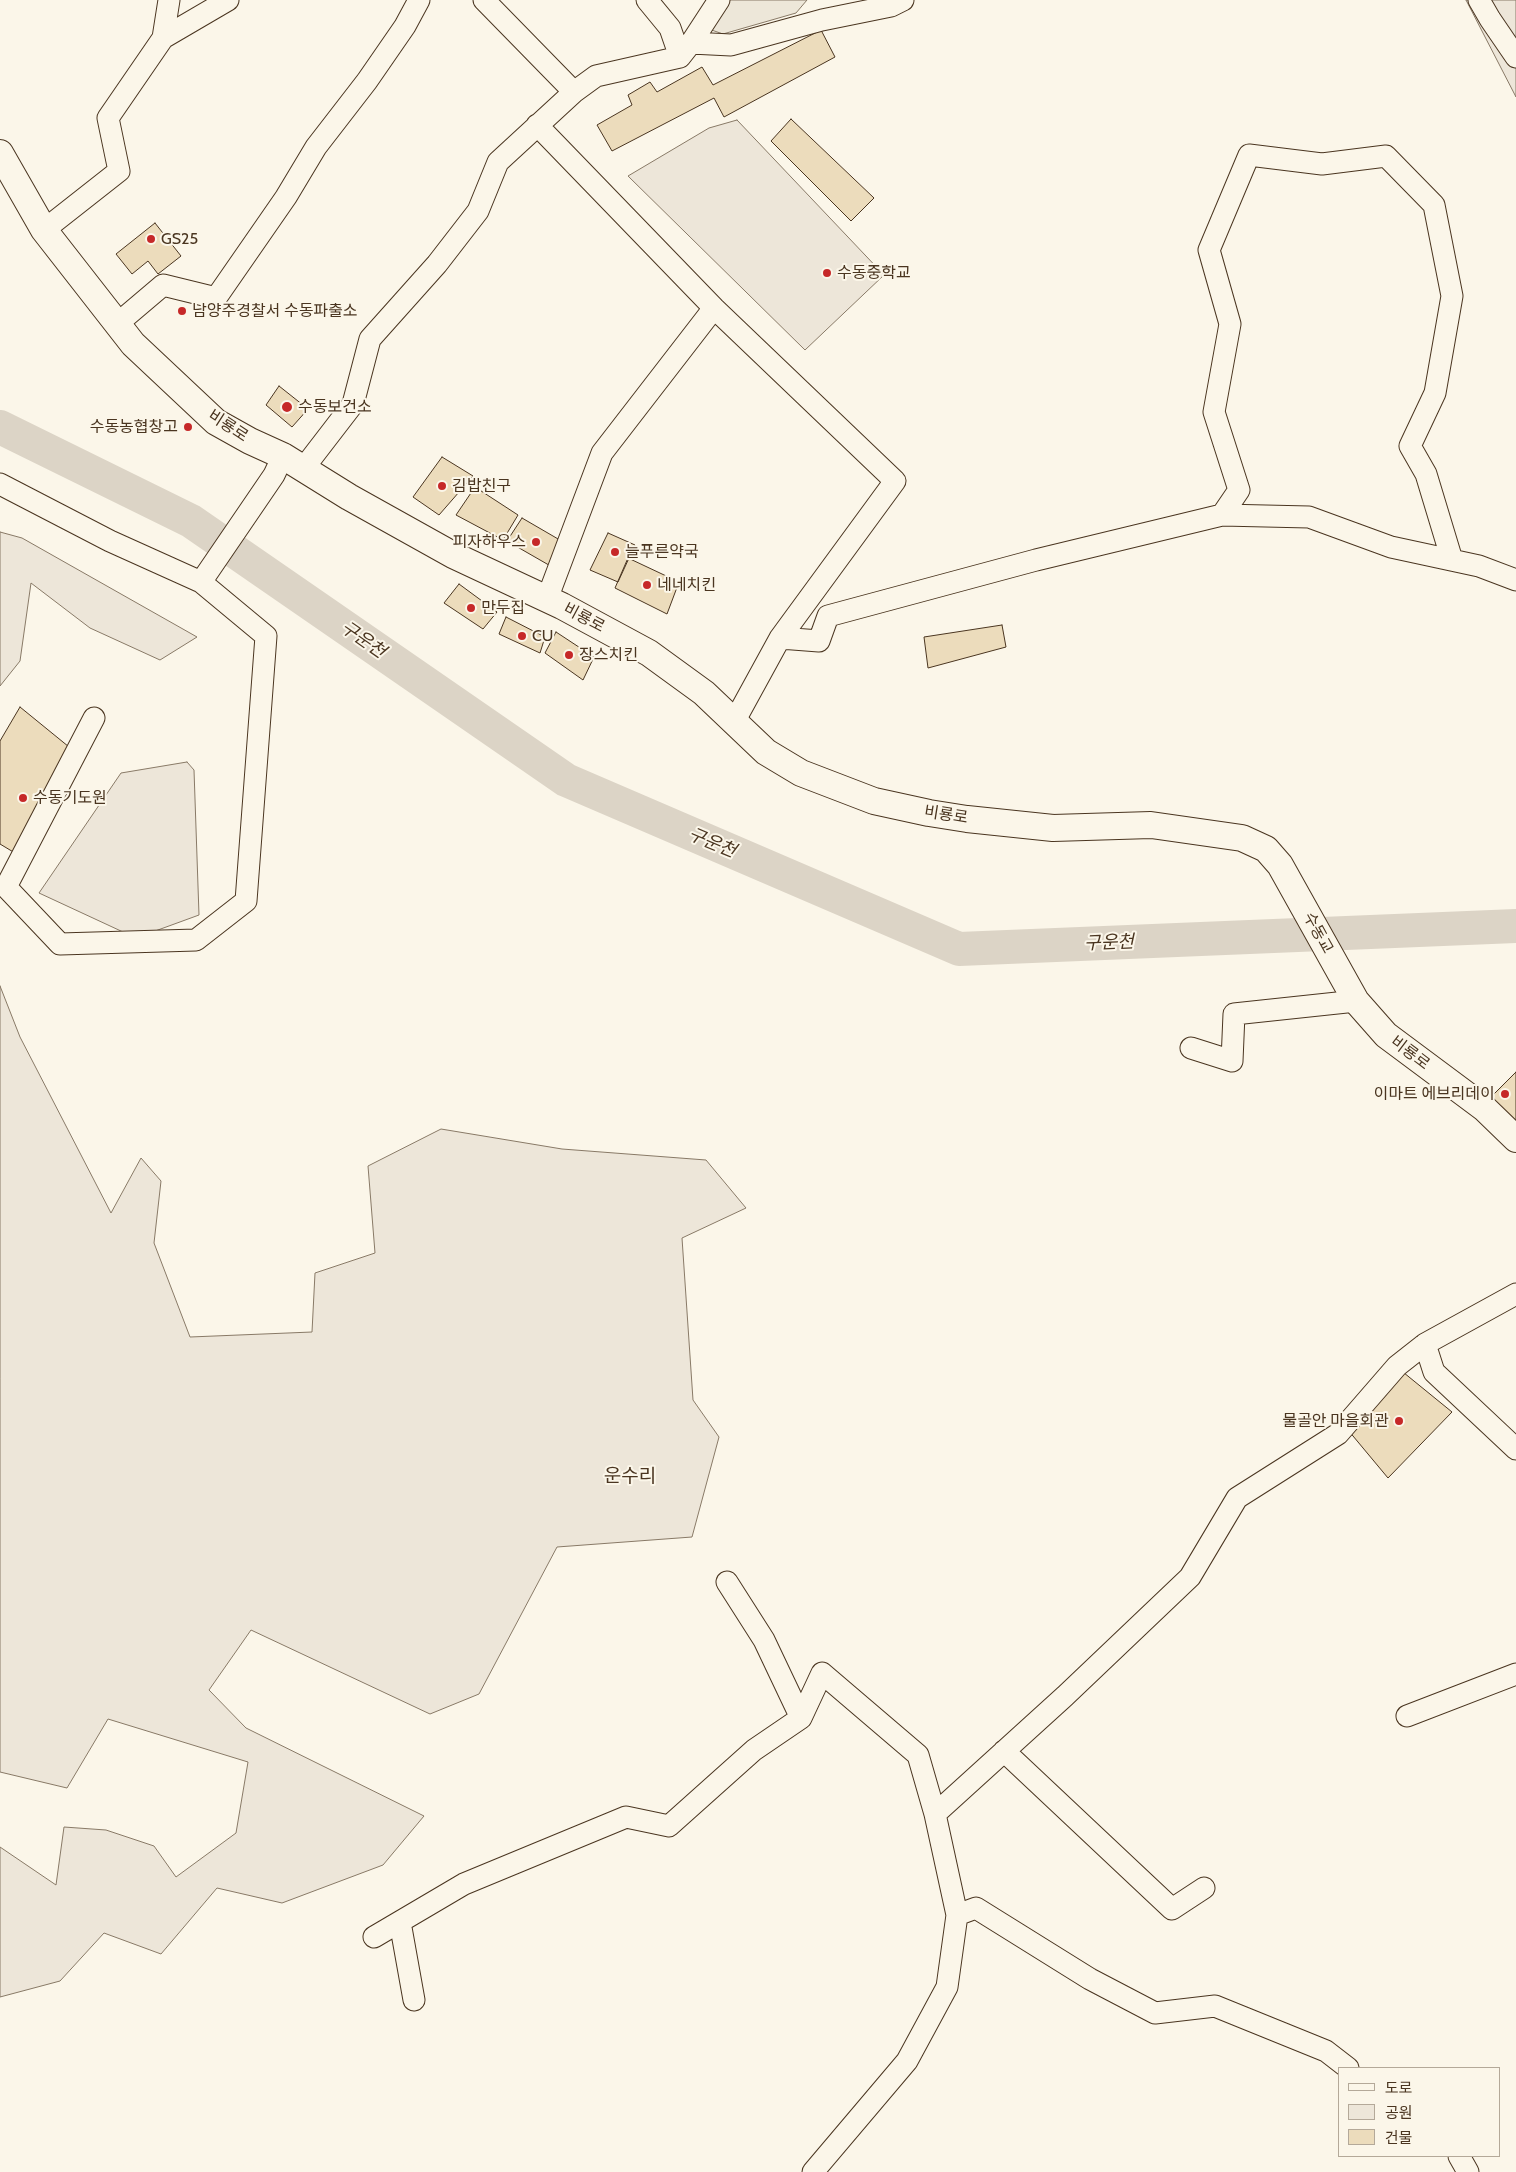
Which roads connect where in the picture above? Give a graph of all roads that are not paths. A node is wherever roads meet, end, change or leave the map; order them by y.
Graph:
1 (169, 0) edge
2 (228, 0) edge
3 (419, 0) edge
4 (484, 0) edge
5 (648, 0) edge
6 (719, 0) edge
7 (903, 0) edge
8 (1480, 0) edge
9 (163, 38) junction
10 (686, 50) junction
11 (1516, 57) edge
12 (574, 92) junction
13 (537, 125) junction
14 (0, 153) edge
15 (44, 230) junction
16 (714, 308) junction
17 (118, 324) junction
18 (287, 467) junction
19 (0, 484) edge
20 (1222, 516) junction
21 (1452, 560) junction
22 (204, 579) junction
23 (1516, 580) edge
24 (547, 599) junction
25 (780, 638) junction
26 (94, 718) dead end
27 (734, 722) junction
28 (1280, 865) joint
29 (1356, 1001) junction
30 (1191, 1048) dead end
31 (1516, 1139) edge
32 (1516, 1294) edge
33 (1425, 1344) junction
34 (1516, 1449) edge
35 (727, 1582) dead end
36 (1516, 1674) edge
37 (1407, 1716) dead end
38 (801, 1718) junction
39 (1004, 1751) junction
40 (935, 1814) junction
41 (1204, 1888) dead end
42 (957, 1915) junction
43 (400, 1922) junction
44 (374, 1938) dead end
45 (414, 2000) dead end
46 (1347, 2067) edge
47 (1460, 2157) edge
48 (813, 2172) edge
49 (1468, 2172) edge

1 - 9 street
2 - 9 street
3 - 17 street
4 - 12 street
5 - 10 street
6 - 10 street
7 - 10 street
8 - 11 street
9 - 15 street
10 - 12 street
12 - 13 street
13 - 16 street
13 - 18 street
14 - 15 main road, 비룡로
15 - 17 main road, 비룡로
16 - 24 street
16 - 25 street
17 - 18 main road, 비룡로
18 - 22 street
18 - 24 main road, 비룡로
19 - 22 street
20 - 21 street
20 - 21 street
20 - 25 street
21 - 23 street
22 - 26 street
24 - 27 main road, 비룡로
25 - 27 street
27 - 28 main road, 비룡로
28 - 29 main road, 수동교
29 - 30 street
29 - 31 main road, 비룡로
32 - 33 street
33 - 34 street
33 - 39 street
35 - 38 street
36 - 37 street
38 - 40 street
38 - 43 street
39 - 40 street
39 - 41 street
40 - 42 street
42 - 46 street
42 - 48 street
43 - 44 street
43 - 45 street
47 - 49 street

